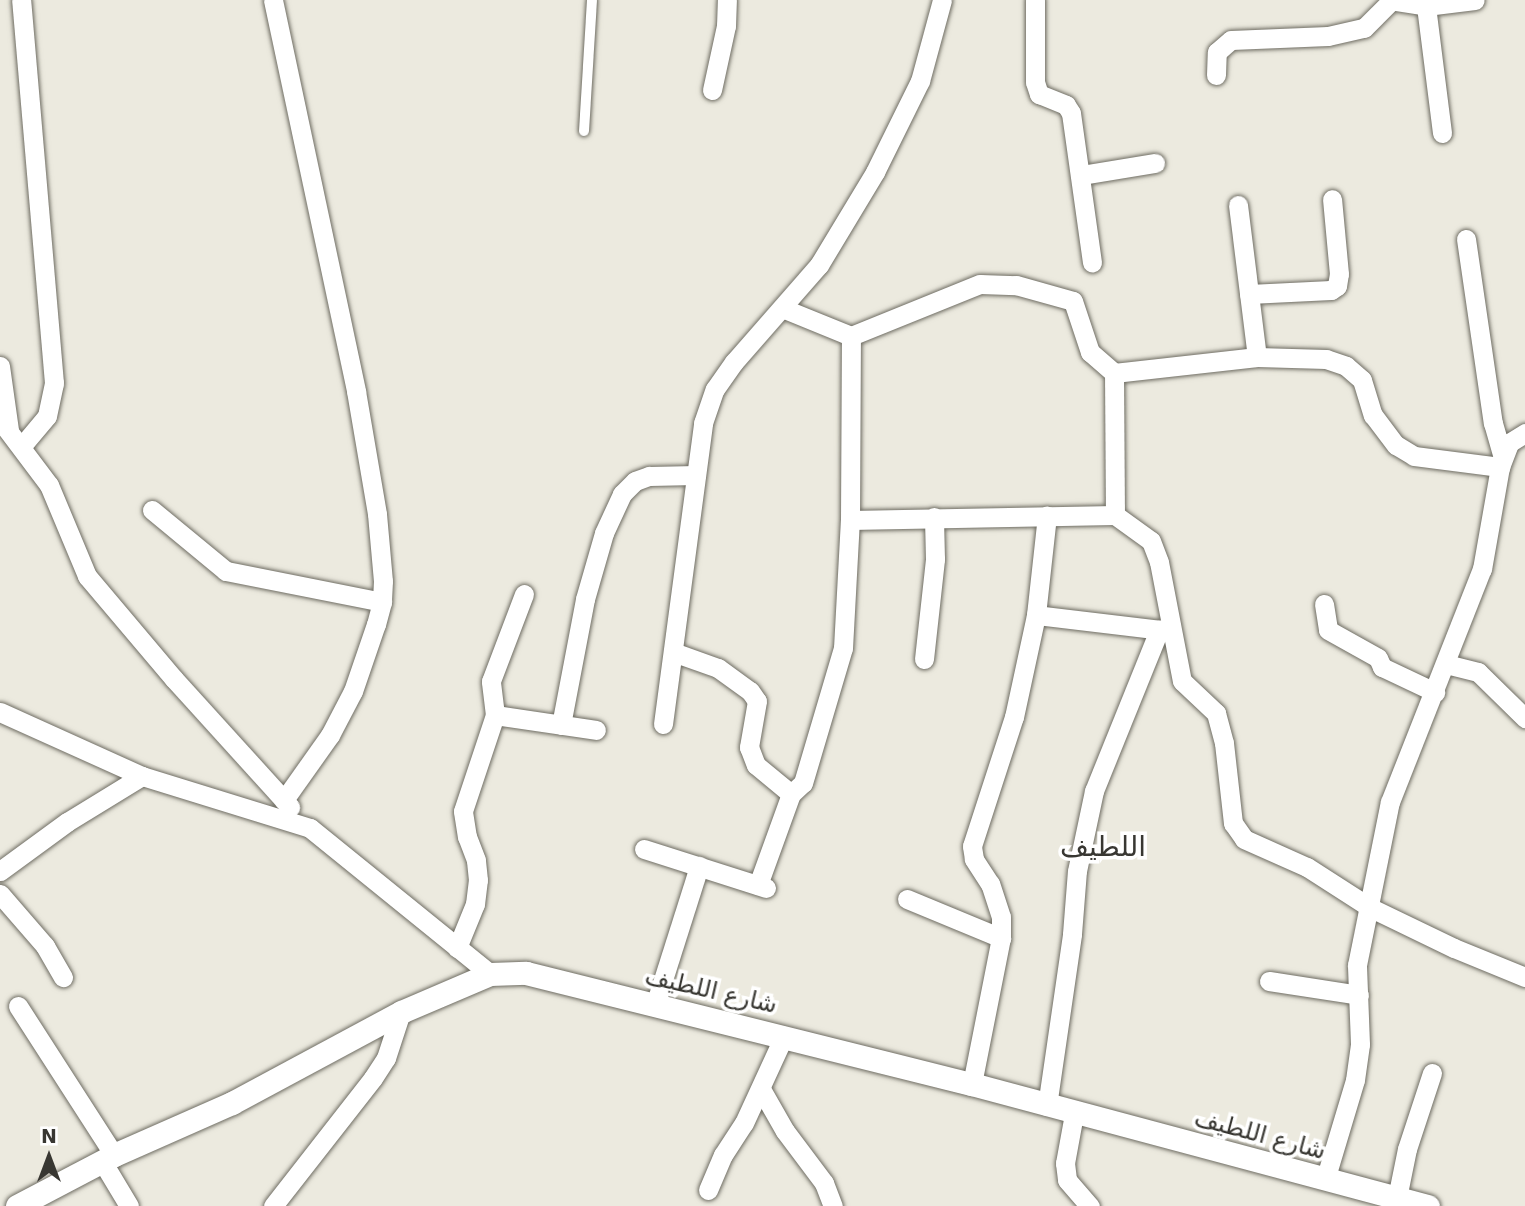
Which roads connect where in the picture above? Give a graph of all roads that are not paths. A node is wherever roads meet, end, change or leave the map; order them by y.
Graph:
1 (21, 0) edge
2 (273, 0) edge
3 (592, 0) edge
4 (727, 0) edge
5 (942, 0) edge
6 (1035, 0) edge
7 (1390, 0) edge
8 (1475, 0) edge
9 (1426, 6) junction
10 (1216, 75) dead end
11 (712, 90) dead end
12 (584, 131) dead end
13 (1442, 133) dead end
14 (1155, 163) dead end
15 (1081, 175) junction
16 (1332, 199) dead end
17 (1238, 205) dead end
18 (1466, 239) dead end
19 (1092, 264) dead end
20 (1249, 294) junction
21 (782, 307) junction
22 (851, 336) junction
23 (1257, 356) junction
24 (0, 366) edge
25 (1114, 373) junction
26 (4, 425) edge
27 (1525, 433) edge
28 (21, 447) junction
29 (1501, 463) junction
30 (696, 475) junction
31 (152, 510) dead end
32 (1115, 514) junction
33 (1047, 516) junction
34 (934, 517) junction
35 (850, 520) junction
36 (524, 594) dead end
37 (382, 602) junction
38 (1324, 604) dead end
39 (1035, 615) junction
40 (1165, 631) junction
41 (673, 652) junction
42 (924, 659) dead end
43 (1446, 664) junction
44 (1435, 692) junction
45 (0, 712) edge
46 (495, 715) junction
47 (1525, 718) edge
48 (561, 724) junction
49 (663, 724) dead end
50 (596, 730) dead end
51 (142, 776) junction
52 (790, 794) junction
53 (284, 800) junction
54 (310, 828) junction
55 (644, 849) dead end
56 (699, 866) junction
57 (0, 871) edge
58 (0, 894) edge
59 (906, 899) dead end
60 (1368, 906) junction
61 (1002, 938) junction
62 (457, 948) junction
63 (490, 974) junction
64 (63, 976) dead end
65 (1525, 977) edge
66 (1269, 981) dead end
67 (1359, 995) junction
68 (654, 1005) junction
69 (18, 1006) dead end
70 (401, 1012) junction
71 (784, 1036) junction
72 (1432, 1073) dead end
73 (972, 1084) junction
74 (761, 1088) junction
75 (1047, 1106) junction
76 (1074, 1114) junction
77 (108, 1158) junction
78 (1325, 1180) junction
79 (708, 1190) dead end
80 (1397, 1198) junction
81 (1367, 1199) edge
82 (17, 1206) edge
83 (129, 1206) edge
84 (273, 1206) edge
85 (833, 1206) edge
86 (1090, 1206) edge
87 (1428, 1206) edge

1 - 28 street
2 - 37 street
3 - 12 lane
4 - 11 street
5 - 21 street
6 - 15 street
7 - 9 street
7 - 10 street
8 - 9 street
9 - 13 street
14 - 15 street
15 - 19 street
16 - 20 street
17 - 20 street
18 - 29 street
20 - 23 street
21 - 22 street
21 - 30 street
22 - 25 street
22 - 35 street
23 - 25 street
23 - 29 street
24 - 26 street
25 - 32 street
26 - 28 street
27 - 29 street
28 - 53 street
29 - 43 street
30 - 41 street
30 - 48 street
31 - 37 street
32 - 33 street
32 - 40 street
33 - 34 street
33 - 39 street
34 - 35 street
34 - 42 street
35 - 52 street
36 - 46 street
37 - 53 street
38 - 44 street
39 - 40 street
39 - 61 street
40 - 60 street
40 - 75 street
41 - 49 street
41 - 52 street
43 - 44 street
43 - 47 street
44 - 60 street
45 - 51 street
46 - 48 street
46 - 62 street
48 - 50 street
51 - 54 street
51 - 57 street
52 - 56 street
53 - 54 street
54 - 62 street
55 - 56 street
56 - 68 street
58 - 64 street
59 - 61 street
60 - 65 street
60 - 67 street
61 - 73 street
62 - 63 street
63 - 68 street, شارع اللطيف
63 - 70 street, شارع اللطيف
66 - 67 street
67 - 78 street
68 - 71 street, شارع اللطيف
69 - 77 street
70 - 77 street, شارع اللطيف
70 - 84 street
71 - 73 street, شارع اللطيف
71 - 74 street
72 - 80 street
73 - 75 street, شارع اللطيف
74 - 79 street
74 - 85 street
75 - 76 street, شارع اللطيف
76 - 78 street, شارع اللطيف
76 - 86 street
77 - 82 street, شارع اللطيف
77 - 83 street
78 - 81 street, شارع اللطيف
80 - 81 street, شارع اللطيف
80 - 87 street, شارع اللطيف

